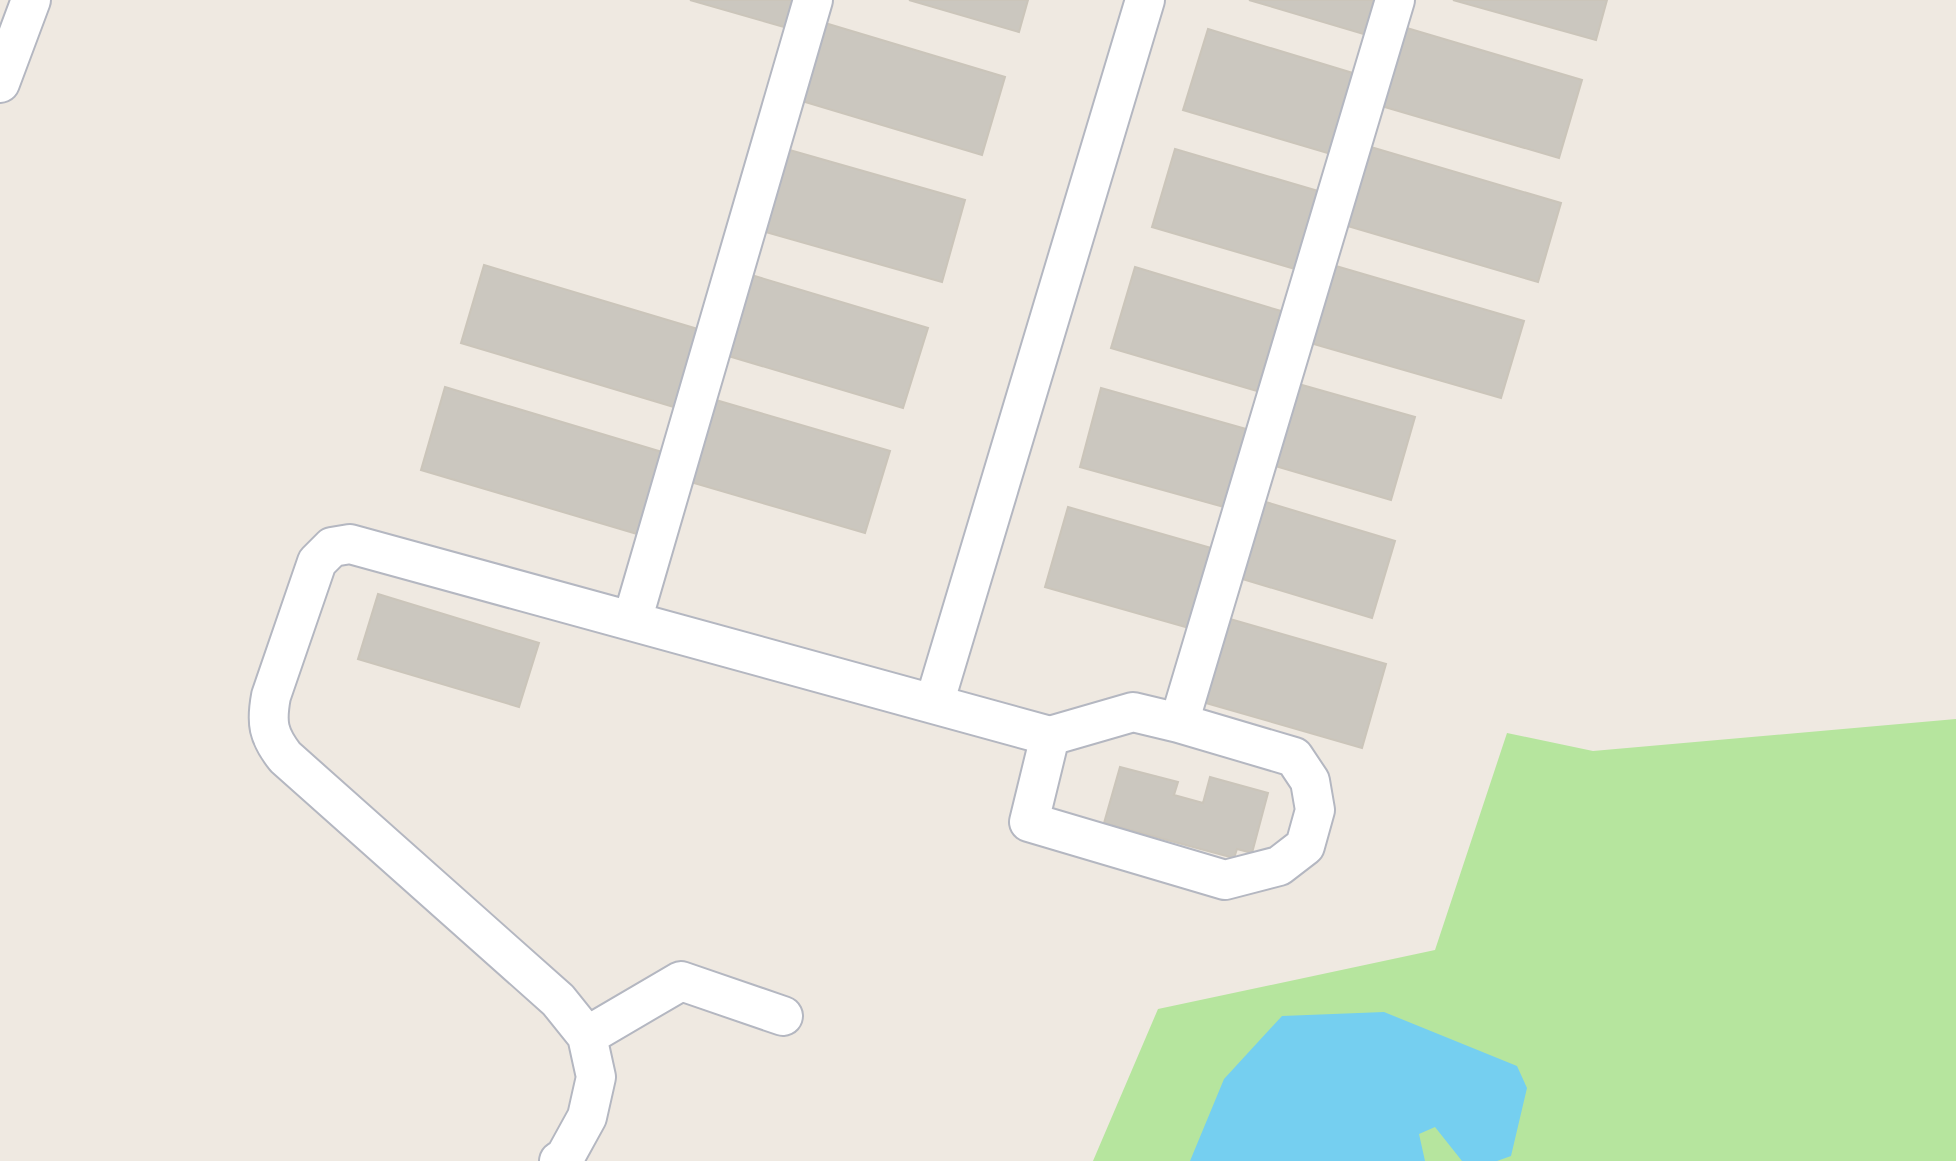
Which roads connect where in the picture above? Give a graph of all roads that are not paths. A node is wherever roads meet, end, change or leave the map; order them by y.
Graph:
1 (31, 0) edge
2 (813, 0) edge
3 (1145, 0) edge
4 (1395, 0) edge
5 (0, 83) edge
6 (632, 621) junction
7 (934, 704) junction
8 (1178, 723) junction
9 (1049, 736) junction
10 (783, 1016) dead end
11 (587, 1035) junction
12 (559, 1161) edge

1 - 5 street
2 - 6 street
3 - 7 street
4 - 8 street
6 - 7 street
6 - 11 street
7 - 9 street
8 - 9 street
8 - 9 street
10 - 11 street
11 - 12 street

